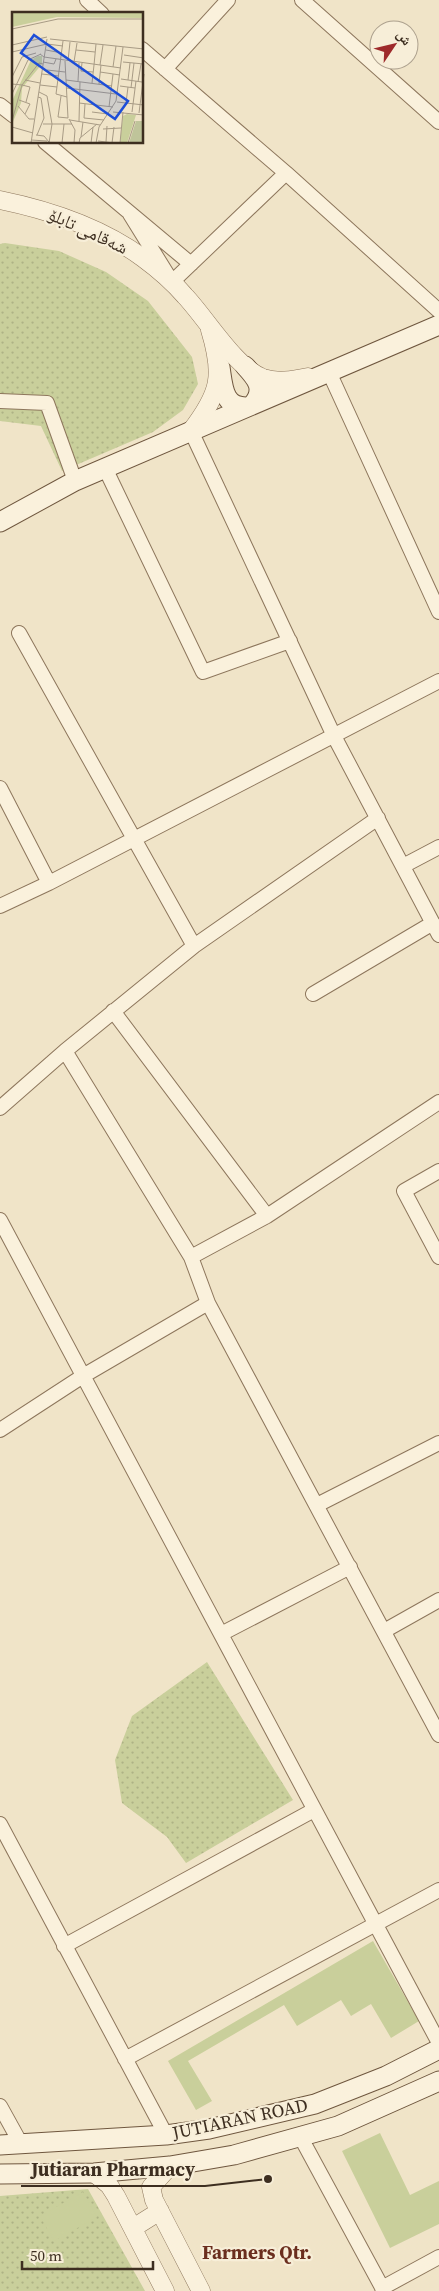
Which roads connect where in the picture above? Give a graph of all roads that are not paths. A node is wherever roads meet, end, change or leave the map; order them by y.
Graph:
1 (87, 0) edge
2 (228, 0) edge
3 (302, 0) edge
4 (100, 12) edge
5 (144, 51) edge
6 (165, 69) junction
7 (0, 105) edge
8 (12, 114) edge
9 (439, 122) edge
10 (47, 144) edge
11 (286, 173) junction
12 (0, 200) edge
13 (130, 214) junction
14 (191, 264) junction
15 (172, 282) junction
16 (439, 311) edge
17 (208, 323) junction
18 (439, 325) edge
19 (245, 366) junction
20 (220, 367) junction
21 (325, 374) junction
22 (0, 401) edge
23 (250, 406) junction
24 (191, 431) junction
25 (105, 468) junction
26 (74, 481) junction
27 (0, 522) edge
28 (439, 612) edge
29 (19, 633) dead end
30 (290, 641) junction
31 (439, 681) edge
32 (334, 736) junction
33 (0, 788) edge
34 (378, 818) junction
35 (132, 838) junction
36 (439, 847) edge
37 (403, 866) junction
38 (50, 882) junction
39 (0, 906) edge
40 (436, 929) edge
41 (194, 946) junction
42 (313, 994) dead end
43 (114, 1011) junction
44 (65, 1051) junction
45 (439, 1102) edge
46 (0, 1108) edge
47 (439, 1171) edge
48 (267, 1216) junction
49 (0, 1220) edge
50 (191, 1257) junction
51 (439, 1257) edge
52 (208, 1303) junction
53 (83, 1376) junction
54 (0, 1430) edge
55 (439, 1443) edge
56 (317, 1505) junction
57 (350, 1567) junction
58 (439, 1600) edge
59 (384, 1631) junction
60 (221, 1634) junction
61 (439, 1735) edge
62 (314, 1810) junction
63 (0, 1824) edge
64 (439, 1890) edge
65 (376, 1924) junction
66 (64, 1946) junction
67 (439, 2043) edge
68 (439, 2049) edge
69 (125, 2059) junction
70 (386, 2076) junction
71 (439, 2081) edge
72 (399, 2100) junction
73 (0, 2106) edge
74 (166, 2135) junction
75 (300, 2136) junction
76 (21, 2144) junction
77 (0, 2145) edge
78 (170, 2166) junction
79 (94, 2173) junction
80 (0, 2174) edge
81 (160, 2212) junction
82 (133, 2228) junction
83 (439, 2257) edge
84 (383, 2289) edge
85 (165, 2291) edge
86 (202, 2291) edge

1 - 4 street
2 - 6 street
3 - 9 street
5 - 6 street
6 - 11 street
7 - 8 street
10 - 13 street
11 - 14 street
11 - 16 street
12 - 15 street, شەقامی تابلۆ
13 - 14 street
13 - 15 street
14 - 15 street
15 - 17 street, شەقامی تابلۆ
17 - 19 street, شەقامی تابلۆ
17 - 20 street
18 - 21 main road
19 - 21 street, شەقامی تابلۆ
19 - 23 main road
20 - 23 main road
20 - 24 street
21 - 23 main road
21 - 28 street
22 - 26 street
23 - 24 main road
24 - 25 main road
24 - 30 street
25 - 26 main road
25 - 30 street
26 - 27 main road
29 - 35 street
30 - 32 street
31 - 32 street
32 - 34 street
32 - 35 street
33 - 38 street
34 - 37 street
34 - 41 street
35 - 38 street
35 - 41 street
36 - 37 street
37 - 40 street
38 - 39 street
40 - 42 street
41 - 43 street
43 - 44 street
43 - 48 street
44 - 46 street
44 - 50 street
45 - 48 street
47 - 51 street
48 - 50 street
49 - 53 street
50 - 52 street
52 - 53 street
52 - 56 street
53 - 54 street
53 - 60 street
55 - 56 street
56 - 57 street
57 - 59 street
57 - 60 street
58 - 59 street
59 - 61 street
60 - 62 street
62 - 65 street
62 - 66 street
63 - 66 street
64 - 65 street
65 - 67 street
65 - 69 street
66 - 69 street
68 - 70 main road, JUTIARAN ROAD
69 - 74 street
70 - 72 main road
70 - 74 main road, JUTIARAN ROAD
71 - 72 main road, JUTIARAN ROAD
72 - 75 main road, JUTIARAN ROAD
73 - 76 street
74 - 76 main road, JUTIARAN ROAD
75 - 78 main road, JUTIARAN ROAD
75 - 84 street
76 - 77 main road, JUTIARAN ROAD
78 - 79 main road, JUTIARAN ROAD
78 - 81 street
79 - 80 main road, JUTIARAN ROAD
79 - 82 street
81 - 82 street
81 - 86 street
82 - 85 street
83 - 84 street

